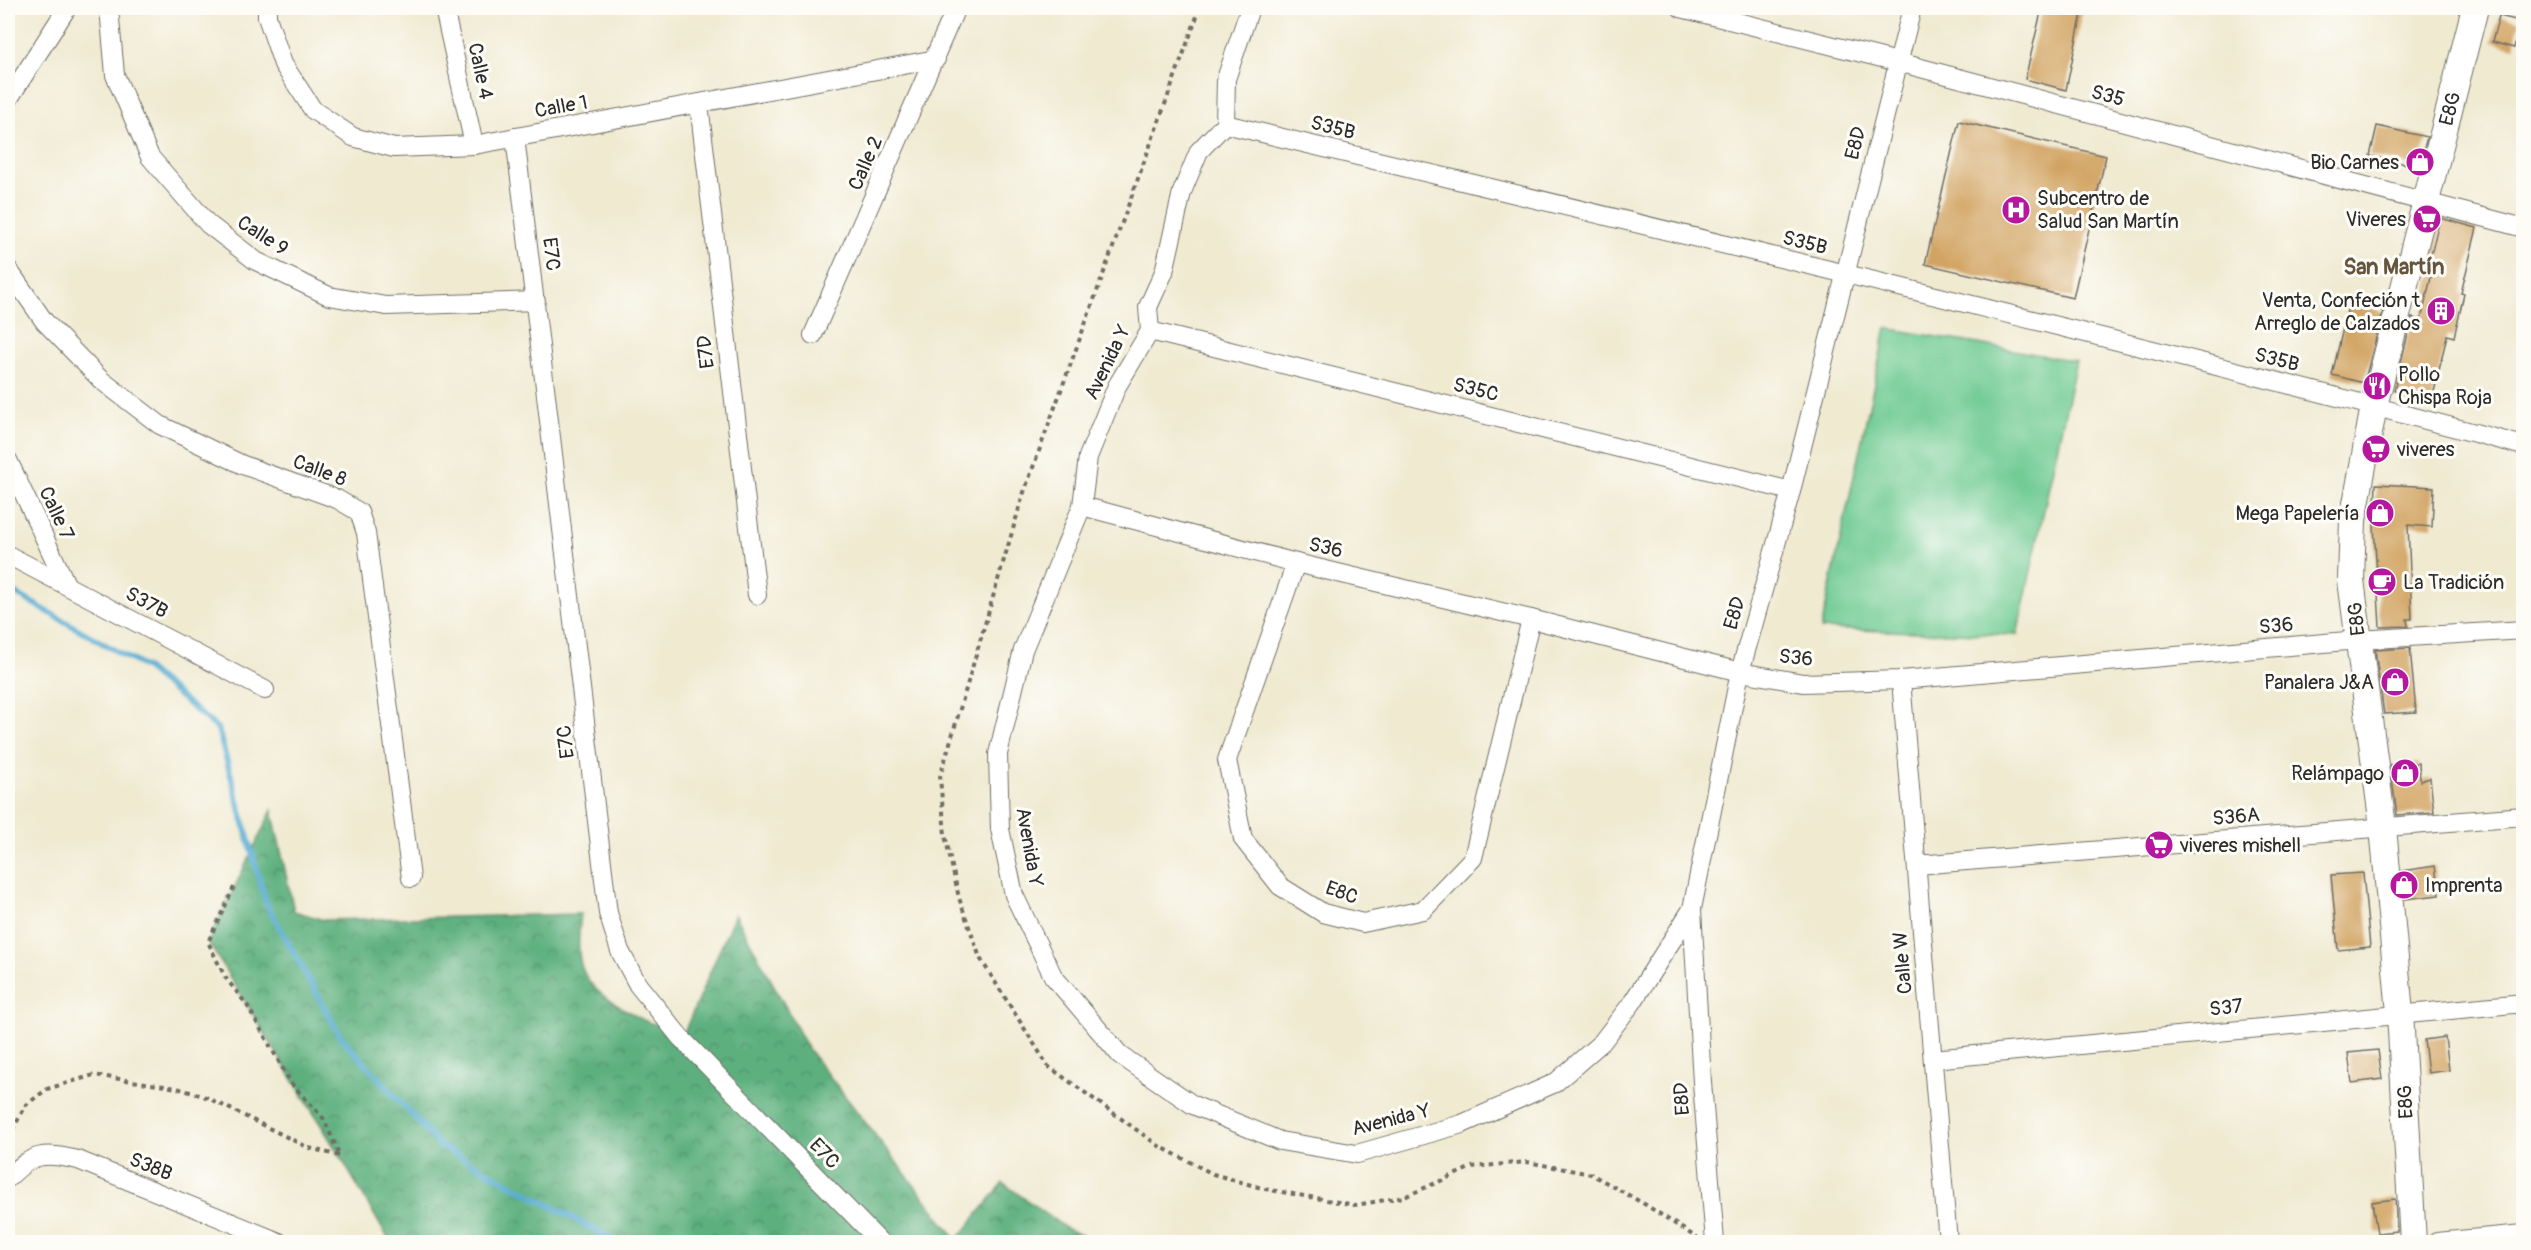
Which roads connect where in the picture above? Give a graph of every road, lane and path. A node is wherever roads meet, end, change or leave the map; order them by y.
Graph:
1 (67, 8) edge
2 (109, 8) edge
3 (267, 8) edge
4 (444, 8) edge
5 (956, 8) edge
6 (1200, 8) edge
7 (1250, 8) edge
8 (1681, 8) edge
9 (1912, 8) edge
10 (2475, 8) edge
11 (936, 59) junction
12 (1898, 62) junction
13 (8, 100) edge
14 (699, 104) junction
15 (1226, 124) junction
16 (515, 137) junction
17 (474, 145) junction
18 (2427, 201) junction
19 (2523, 228) edge
20 (8, 269) edge
21 (1846, 275) junction
22 (536, 301) junction
23 (1150, 331) junction
24 (813, 335) dead end
25 (2374, 406) junction
26 (2523, 446) edge
27 (8, 460) edge
28 (1791, 491) junction
29 (1082, 506) junction
30 (8, 555) edge
31 (1296, 563) junction
32 (66, 584) junction
33 (757, 595) dead end
34 (1531, 619) junction
35 (2523, 630) edge
36 (2358, 640) junction
37 (1740, 672) junction
38 (1901, 680) junction
39 (265, 690) dead end
40 (2523, 816) edge
41 (2383, 827) junction
42 (1917, 865) junction
43 (411, 878) dead end
44 (234, 887) dead end
45 (1692, 909) junction
46 (2523, 1003) edge
47 (2400, 1013) junction
48 (1933, 1059) junction
49 (8, 1138) edge
50 (8, 1178) edge
51 (2523, 1234) edge
52 (279, 1242) edge
53 (880, 1242) edge
54 (1704, 1242) edge
55 (1715, 1242) edge
56 (1948, 1242) edge
57 (2413, 1242) edge
58 (2437, 1242) edge

1 - 13 street
2 - 22 street, Calle 9
3 - 17 street, Calle 1
4 - 17 street, Calle 4
5 - 11 street, Calle 2
6 - 54 path
7 - 15 street
8 - 12 street, S35
9 - 12 street, E8D
10 - 18 street, E8G
11 - 14 street, Calle 1
11 - 24 street, Calle 2
12 - 18 street, S35
12 - 21 street, E8D
14 - 16 street, Calle 1
14 - 33 street, E7D
15 - 21 street, S35B
15 - 23 street, Avenida Y
16 - 17 street, Calle 1
16 - 22 street, E7C
18 - 19 street, S35
18 - 25 street, E8G
20 - 43 street, Calle 8
21 - 25 street, S35B
21 - 28 street, E8D
22 - 53 street, E7C
23 - 28 street, S35C
23 - 29 street, Avenida Y
25 - 26 street, S35B
25 - 36 street, E8G
27 - 32 street, Calle 7
28 - 37 street, E8D
29 - 31 street, S36
29 - 45 street, Avenida Y
30 - 32 street, S37B
31 - 34 street, S36
31 - 34 street, E8C
32 - 39 street, S37B
34 - 37 street, S36
35 - 36 street, S36
36 - 38 street, S36
36 - 41 street, E8G
37 - 38 street, S36
37 - 45 street, E8D
38 - 42 street, Calle W
40 - 41 street, S36A
41 - 42 street, S36A
41 - 47 street, E8G
42 - 48 street, Calle W
44 - 49 path
45 - 55 street, E8D
46 - 47 street, S37
47 - 48 street, S37
47 - 57 street, E8G
48 - 56 street, Calle W
50 - 52 street, S38B
51 - 58 street

